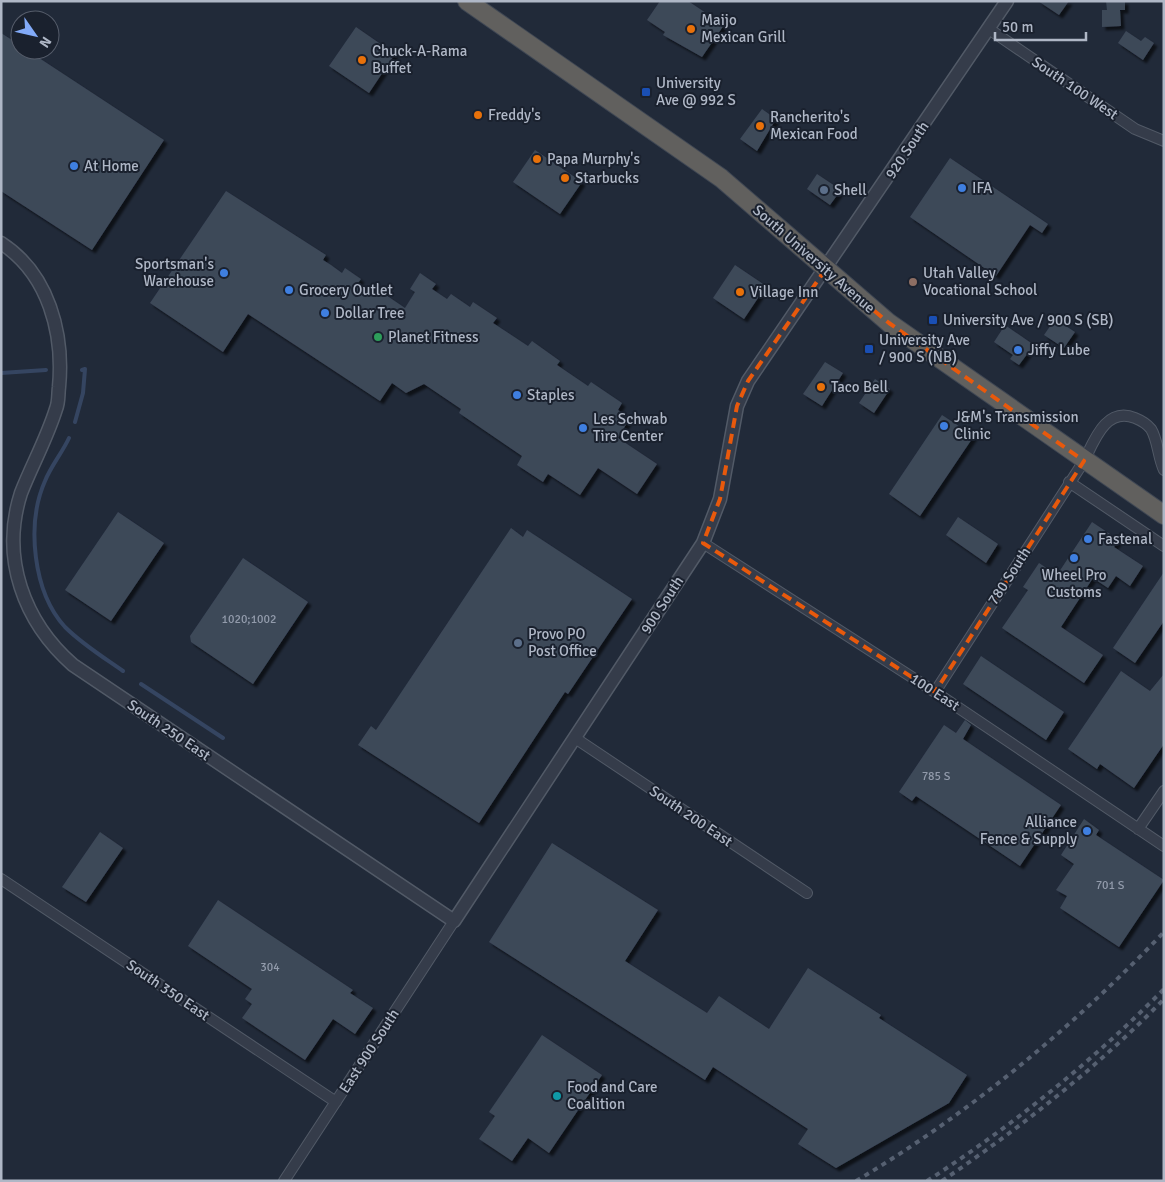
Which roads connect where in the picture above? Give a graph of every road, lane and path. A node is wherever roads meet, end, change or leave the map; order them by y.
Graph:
1 (466, 1) edge
2 (1007, 1) edge
3 (989, 29) junction
4 (1164, 140) edge
5 (1, 243) edge
6 (825, 270) junction
7 (1084, 461) junction
8 (1164, 470) edge
9 (1070, 482) junction
10 (1164, 515) edge
11 (703, 543) junction
12 (1164, 546) edge
13 (935, 692) junction
14 (575, 738) junction
15 (1164, 791) edge
16 (1138, 829) junction
17 (1164, 846) edge
18 (1, 879) edge
19 (807, 893) dead end
20 (454, 921) junction
21 (336, 1102) junction
22 (284, 1181) edge

1 - 6 highway, South University Avenue
2 - 3 street, 920 South
3 - 4 street, South 100 West
3 - 6 street, 920 South
5 - 20 street, South 250 East
6 - 7 highway, South University Avenue
6 - 11 street, 900 South
7 - 8 street, 780 South
7 - 9 street, 780 South
7 - 10 highway, South University Avenue
9 - 12 street
9 - 13 street, 780 South
11 - 13 street, 100 East
11 - 14 street, 900 South
13 - 16 street, 100 East
14 - 19 street, South 200 East
14 - 20 street, 900 South
15 - 16 street
16 - 17 street, 100 East
18 - 21 street, South 350 East
20 - 21 street, East 900 South
21 - 22 street, East 900 South

